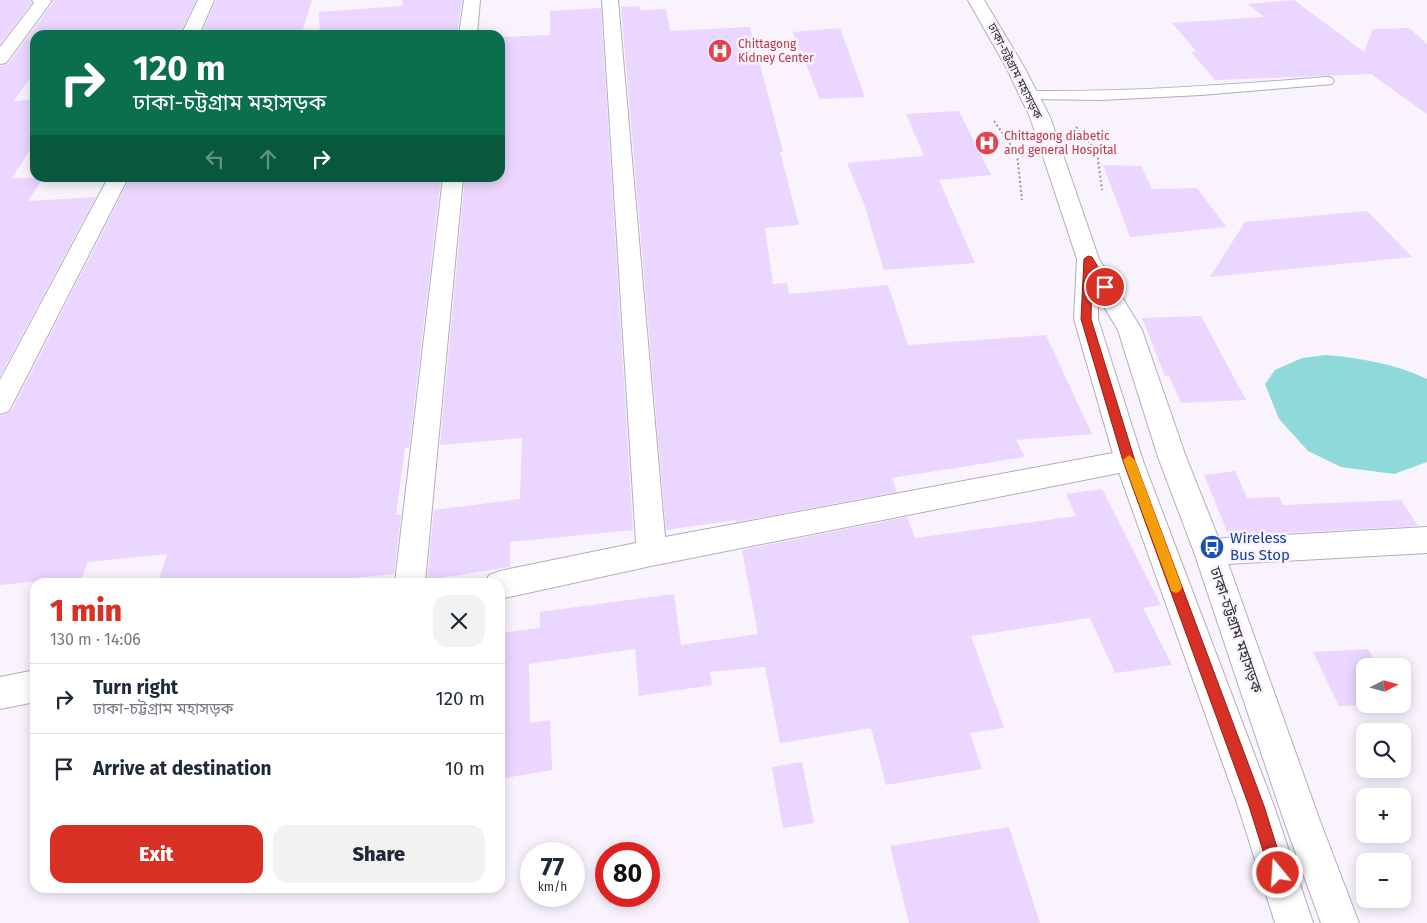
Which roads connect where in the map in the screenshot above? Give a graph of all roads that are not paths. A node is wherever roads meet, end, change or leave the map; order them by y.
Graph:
1 (40, 0) edge
2 (206, 0) edge
3 (472, 0) edge
4 (610, 0) edge
5 (976, 0) edge
6 (192, 30) edge
7 (469, 30) edge
8 (0, 59) edge
9 (1327, 81) dead end
10 (1029, 95) junction
11 (116, 182) edge
12 (453, 182) edge
13 (1088, 259) junction
14 (0, 404) edge
15 (1129, 461) junction
16 (1427, 540) edge
17 (1209, 552) junction
18 (651, 553) junction
19 (410, 578) edge
20 (505, 584) edge
21 (30, 687) edge
22 (0, 693) edge
23 (1294, 923) edge
24 (1340, 923) edge

1 - 8 main road
2 - 6 main road
3 - 7 main road
4 - 18 main road
5 - 10 main road, ঢাকা-চট্টগ্রাম মহাসড়ক
9 - 10 lane
10 - 13 main road, ঢাকা-চট্টগ্রাম মহাসড়ক
11 - 14 main road
12 - 19 main road
13 - 15 main road, ঢাকা-চট্টগ্রাম মহাসড়ক
13 - 17 main road, ঢাকা-চট্টগ্রাম মহাসড়ক
15 - 18 main road
15 - 23 main road, ঢাকা-চট্টগ্রাম মহাসড়ক
16 - 17 main road
17 - 24 main road, ঢাকা-চট্টগ্রাম মহাসড়ক
18 - 20 main road
21 - 22 main road

